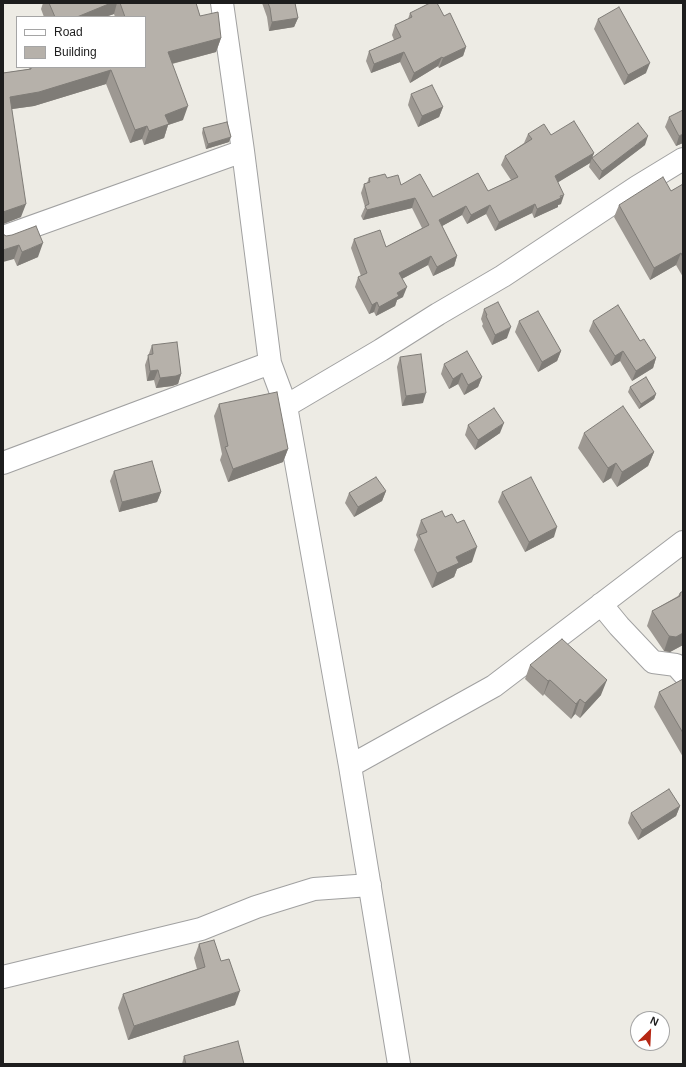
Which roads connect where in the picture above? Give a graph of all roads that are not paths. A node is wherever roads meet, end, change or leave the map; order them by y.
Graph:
1 (222, 3) edge
2 (243, 151) junction
3 (683, 159) edge
4 (3, 237) edge
5 (270, 363) junction
6 (286, 406) junction
7 (3, 463) edge
8 (683, 542) edge
9 (601, 604) junction
10 (683, 674) edge
11 (350, 766) junction
12 (370, 885) junction
13 (3, 977) edge
14 (399, 1064) edge

1 - 2 street
2 - 4 street
2 - 5 street
3 - 6 street
5 - 6 street
5 - 7 street
6 - 11 street
8 - 9 street
9 - 10 street
9 - 11 street
11 - 12 street
12 - 13 street
12 - 14 street

